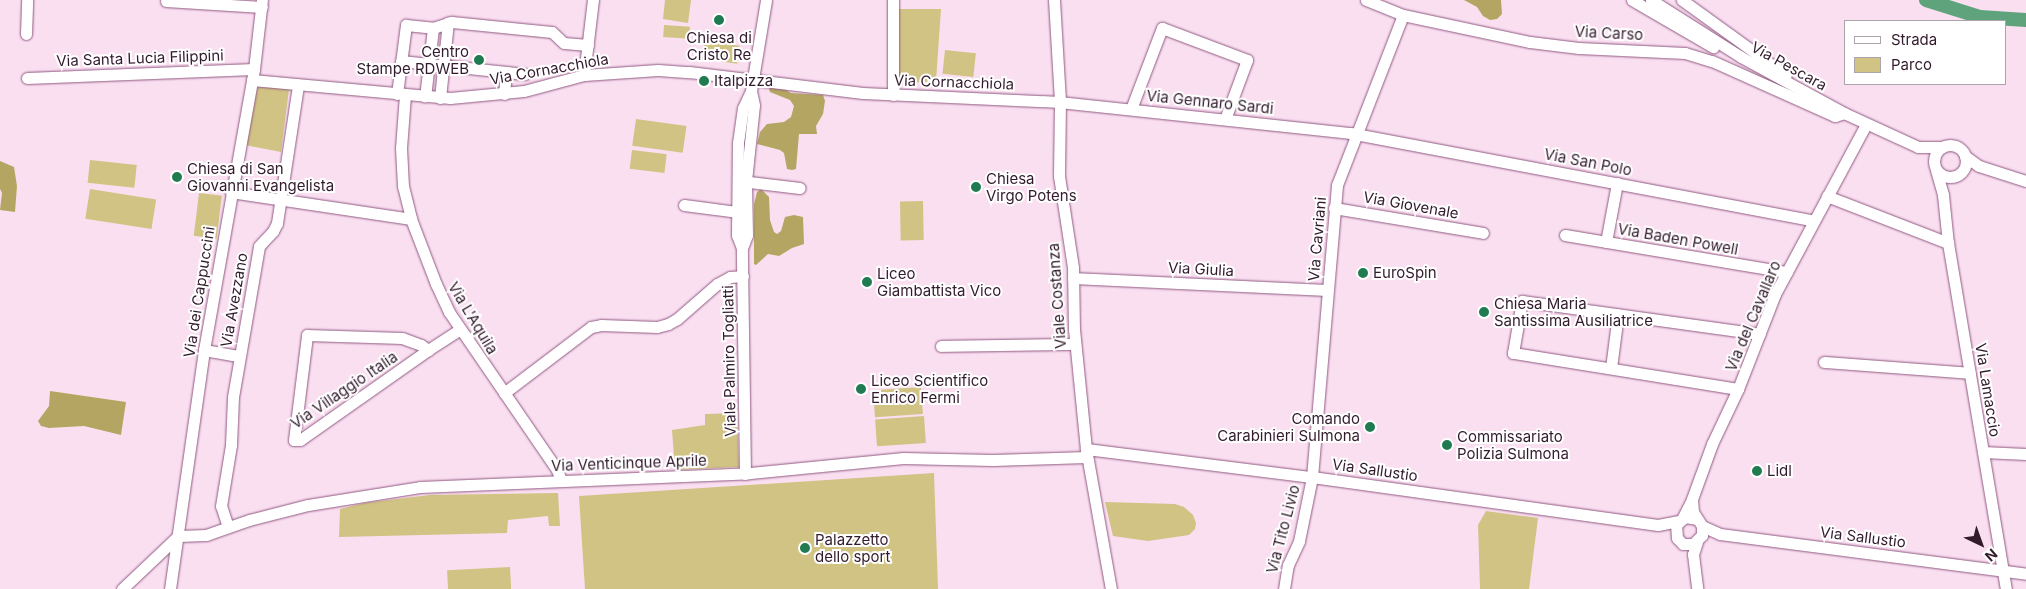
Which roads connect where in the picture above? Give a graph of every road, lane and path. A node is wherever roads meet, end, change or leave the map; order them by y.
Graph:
1 (27, 0) edge
2 (593, 0) edge
3 (766, 0) edge
4 (893, 0) edge
5 (1054, 0) edge
6 (1366, 0) edge
7 (1632, 0) edge
8 (1651, 0) edge
9 (1682, 0) edge
10 (166, 1) dead end
11 (262, 3) edge
12 (1403, 15) junction
13 (448, 22) junction
14 (432, 28) junction
15 (26, 34) dead end
16 (588, 45) junction
17 (1741, 57) junction
18 (401, 61) junction
19 (428, 64) junction
20 (443, 66) junction
21 (506, 72) junction
22 (253, 74) junction
23 (526, 74) dead end
24 (584, 75) junction
25 (27, 78) dead end
26 (298, 84) junction
27 (752, 85) junction
28 (1797, 88) junction
29 (401, 94) junction
30 (504, 94) junction
31 (893, 95) junction
32 (425, 96) junction
33 (440, 98) junction
34 (1060, 102) junction
35 (1132, 109) junction
36 (1844, 113) junction
37 (1225, 119) junction
38 (1866, 124) junction
39 (1357, 134) junction
40 (1918, 147) junction
41 (1942, 147) junction
42 (1965, 156) junction
43 (1935, 168) junction
44 (1984, 168) junction
45 (1958, 174) junction
46 (741, 181) junction
47 (2026, 181) edge
48 (1617, 182) junction
49 (800, 188) dead end
50 (231, 192) junction
51 (1943, 195) junction
52 (1827, 196) junction
53 (280, 200) junction
54 (684, 205) dead end
55 (1334, 208) junction
56 (737, 212) junction
57 (411, 219) junction
58 (1814, 221) junction
59 (1482, 233) dead end
60 (1565, 235) dead end
61 (1606, 242) junction
62 (1948, 243) junction
63 (742, 248) junction
64 (1787, 272) junction
65 (742, 276) junction
66 (1073, 278) junction
67 (1327, 290) junction
68 (1618, 314) junction
69 (460, 329) junction
70 (1760, 334) junction
71 (1075, 344) junction
72 (941, 346) dead end
73 (204, 350) junction
74 (428, 350) junction
75 (240, 356) junction
76 (1824, 362) dead end
77 (1611, 368) junction
78 (1970, 373) junction
79 (1738, 390) junction
80 (504, 393) junction
81 (1983, 452) junction
82 (1087, 453) junction
83 (2026, 454) edge
84 (745, 474) junction
85 (1312, 477) junction
86 (561, 480) junction
87 (1692, 498) junction
88 (1680, 520) junction
89 (1699, 522) junction
90 (1658, 525) junction
91 (228, 527) junction
92 (1720, 534) junction
93 (178, 536) junction
94 (1680, 541) junction
95 (1699, 541) junction
96 (1693, 560) junction
97 (2002, 570) junction
98 (2026, 574) edge
99 (122, 589) edge
100 (170, 589) edge
101 (1111, 589) edge
102 (1284, 589) edge
103 (1698, 589) edge
104 (2006, 589) edge

1 - 15 street
2 - 16 street
3 - 27 street, Viale Palmiro Togliatti
4 - 31 street
5 - 34 street, Viale Costanza
6 - 12 street, Via Carso
7 - 17 street
8 - 17 street, Via Pescara
9 - 28 street
10 - 11 street
11 - 22 street, Via dei Cappuccini
12 - 36 street, Via Carso
12 - 39 street, Via Cavriani
13 - 14 street
13 - 16 street
13 - 20 street
14 - 18 street, Via L'Aquila
14 - 19 street
16 - 24 street
17 - 28 street, Via Pescara
18 - 19 street
18 - 29 street, Via L'Aquila
19 - 20 street
19 - 32 street
20 - 21 street
20 - 33 street
21 - 23 street
21 - 30 street
22 - 25 street, Via Santa Lucia Filippini
22 - 26 street, Via Cornacchiola
22 - 50 street, Via dei Cappuccini
24 - 27 street, Via Cornacchiola
24 - 30 street, Via Cornacchiola
26 - 29 street, Via Cornacchiola
26 - 53 street, Via Avezzano
27 - 31 street, Via Cornacchiola
27 - 46 street, Viale Palmiro Togliatti
28 - 36 street, Via Pescara
29 - 32 street, Via Cornacchiola
29 - 57 street, Via L'Aquila
30 - 33 street, Via Cornacchiola
31 - 34 street, Via Cornacchiola
32 - 33 street, Via Cornacchiola
34 - 35 street, Via Gennaro Sardi
34 - 66 street, Viale Costanza
35 - 37 street, Via Gennaro Sardi
35 - 37 street
36 - 38 street, Via Pescara
37 - 39 street, Via Gennaro Sardi
38 - 40 street, Via Pescara
38 - 52 street, Via del Cavallaro
39 - 48 street, Via San Polo
39 - 55 street, Via Cavriani
40 - 41 street, Via Pescara
40 - 43 street, Via Pescara
41 - 42 street
41 - 43 street
42 - 44 street
42 - 45 street
43 - 45 street
43 - 51 street, Via Lamaccio
44 - 45 street
44 - 47 street
45 - 51 street
46 - 49 street
46 - 56 street, Viale Palmiro Togliatti
46 - 63 street, Viale Palmiro Togliatti
48 - 58 street, Via San Polo
48 - 61 street
50 - 53 street
50 - 73 street, Via dei Cappuccini
51 - 62 street, Via Lamaccio
52 - 58 street, Via del Cavallaro
52 - 62 street
53 - 57 street
53 - 75 street, Via Avezzano
54 - 56 street
55 - 59 street, Via Giovenale
55 - 67 street, Via Cavriani
56 - 63 street, Viale Palmiro Togliatti
57 - 69 street, Via L'Aquila
58 - 64 street, Via del Cavallaro
60 - 61 street, Via Baden Powell
61 - 64 street, Via Baden Powell
62 - 78 street, Via Lamaccio
63 - 65 street, Viale Palmiro Togliatti
64 - 70 street, Via del Cavallaro
65 - 80 street
65 - 84 street, Viale Palmiro Togliatti
66 - 67 street, Via Giulia
66 - 71 street, Viale Costanza
67 - 85 street, Via Cavriani
68 - 70 street
68 - 77 street
68 - 77 street
69 - 74 street, Via Villaggio Italia
69 - 80 street, Via L'Aquila
70 - 79 street, Via del Cavallaro
71 - 72 street
71 - 82 street, Viale Costanza
73 - 75 street
73 - 93 street, Via dei Cappuccini
74 - 74 street, Via Villaggio Italia
75 - 91 street, Via Avezzano
76 - 78 street
77 - 79 street
78 - 81 street, Via Lamaccio
79 - 87 street, Via del Cavallaro
80 - 86 street, Via L'Aquila
81 - 83 street
81 - 97 street, Via Lamaccio
82 - 84 street, Via Venticinque Aprile
82 - 85 street, Via Sallustio
82 - 101 street, Viale Costanza
84 - 86 street, Via Venticinque Aprile
85 - 90 street, Via Sallustio
85 - 102 street, Via Tito Livio
86 - 91 street, Via Venticinque Aprile
87 - 88 street, Via del Cavallaro
87 - 89 street
88 - 89 street
88 - 90 street, Via Sallustio
88 - 94 street
89 - 92 street, Via Sallustio
89 - 95 street
90 - 94 street, Via Sallustio
91 - 93 street, Via Venticinque Aprile
92 - 95 street, Via Sallustio
92 - 97 street, Via Sallustio
93 - 99 street
93 - 100 street, Via dei Cappuccini
94 - 95 street
94 - 96 street
95 - 96 street
96 - 103 street
97 - 98 street, Via Sallustio
97 - 104 street, Via Lamaccio

